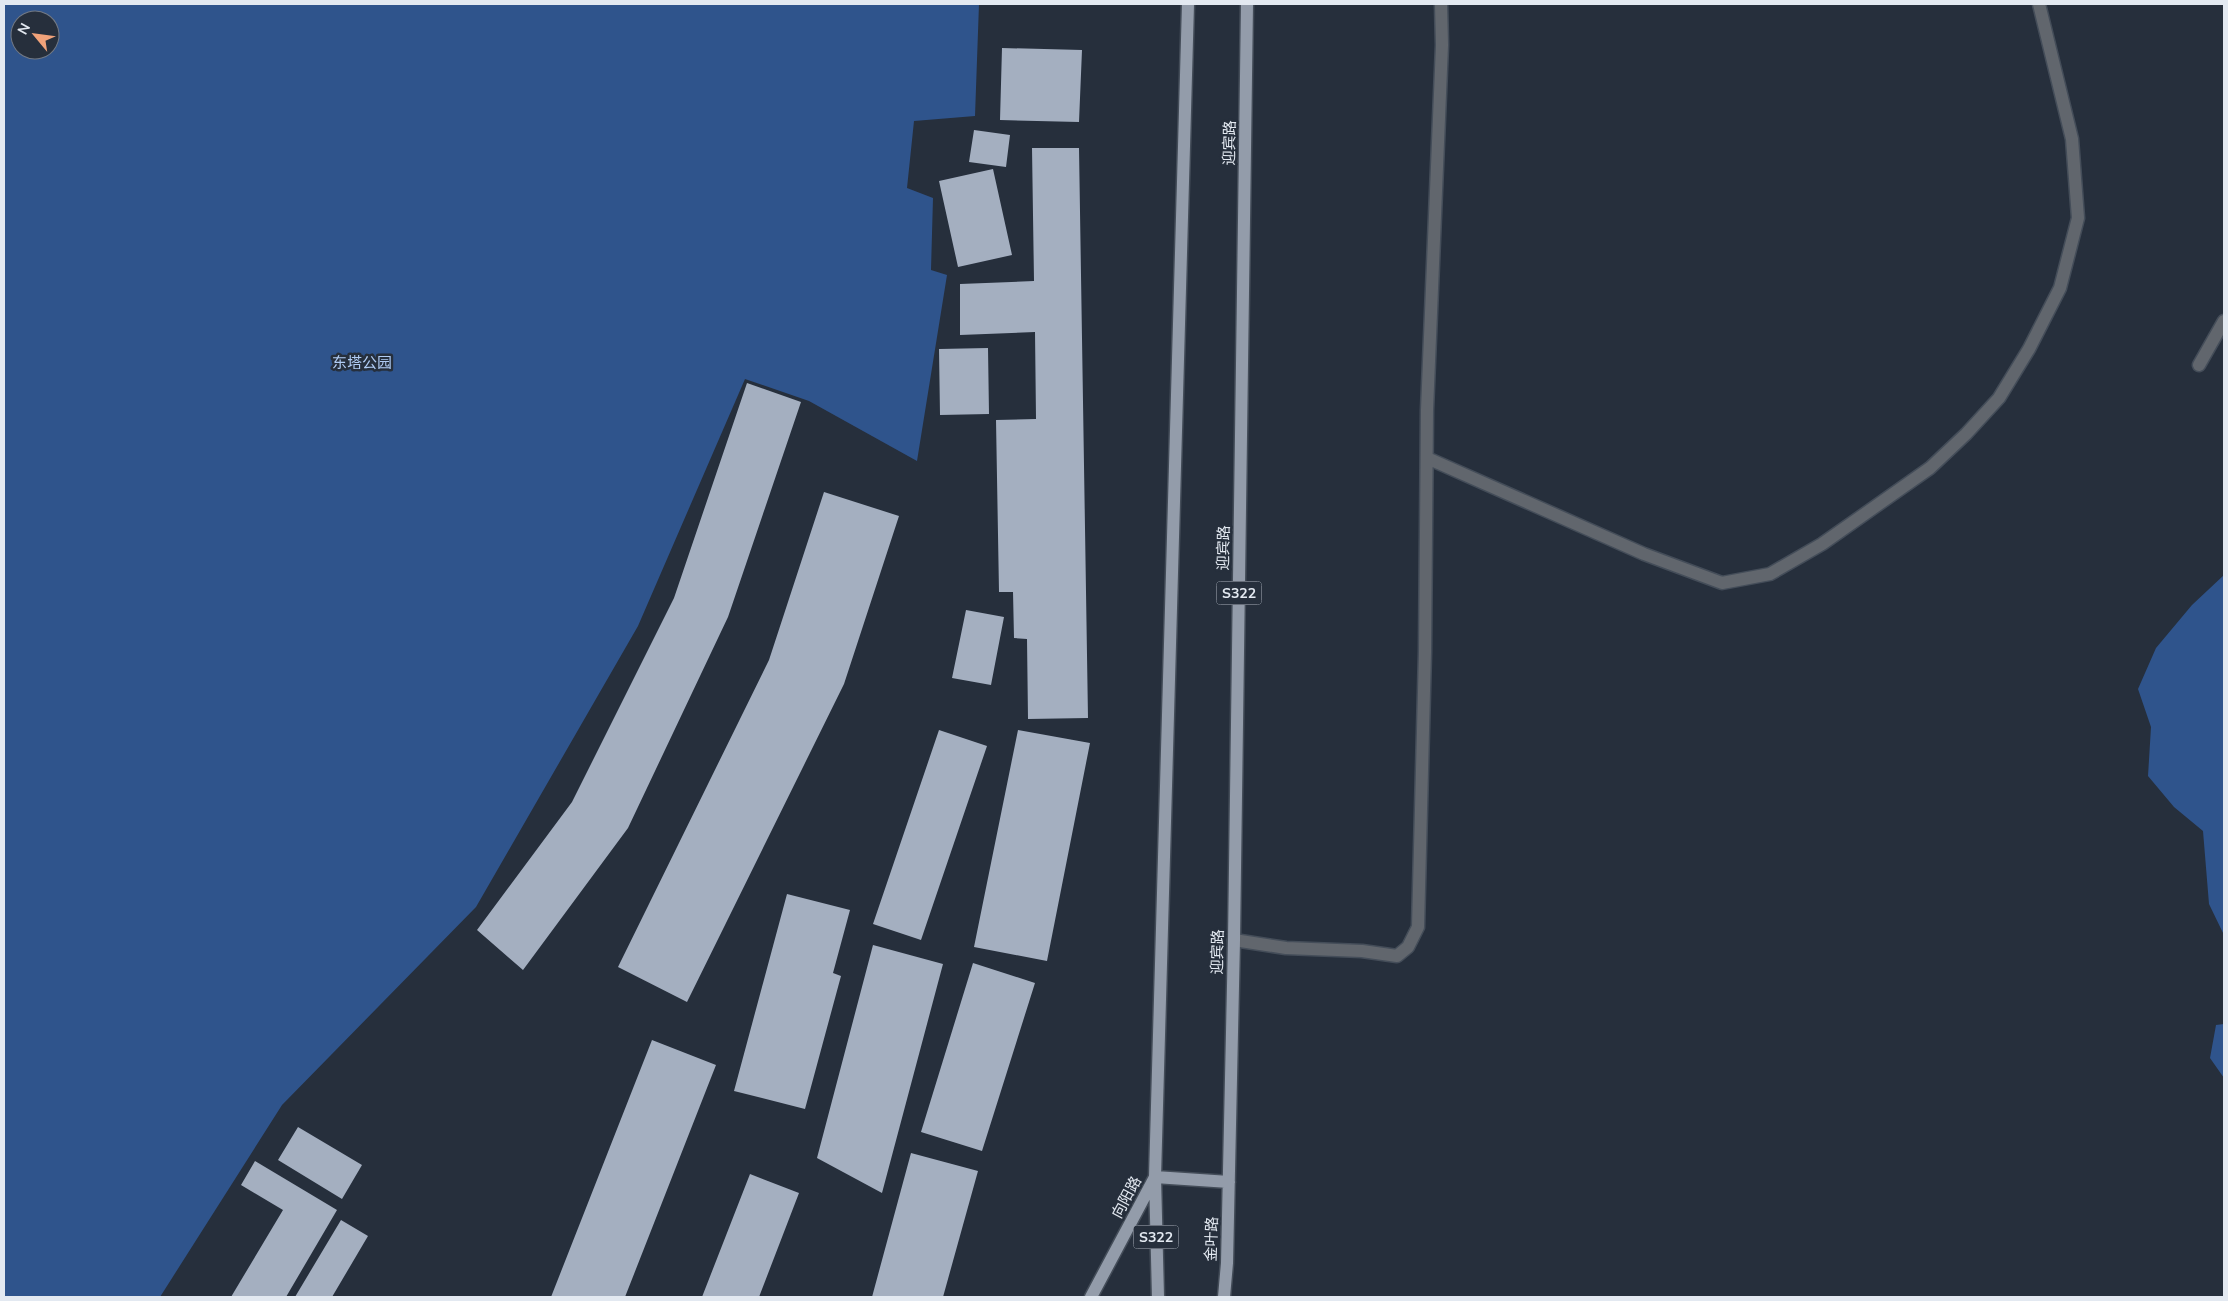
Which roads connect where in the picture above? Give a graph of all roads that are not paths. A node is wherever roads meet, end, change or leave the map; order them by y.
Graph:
1 (1188, 4) edge
2 (1247, 4) edge
3 (1441, 4) edge
4 (2039, 4) edge
5 (2224, 321) edge
6 (2199, 365) dead end
7 (1426, 458) junction
8 (1234, 940) junction
9 (1155, 1177) junction
10 (1229, 1182) junction
11 (1091, 1297) edge
12 (1158, 1297) edge
13 (1224, 1297) edge

1 - 9 main road, S322
2 - 8 main road, 迎宾路 / S322
3 - 7 street
4 - 7 street
5 - 6 street
7 - 8 street
8 - 10 main road, 迎宾路 / S322
9 - 10 main road, 向阳路
9 - 11 main road, 向阳路
9 - 12 main road, S322
10 - 13 main road, 金叶路 / S322

